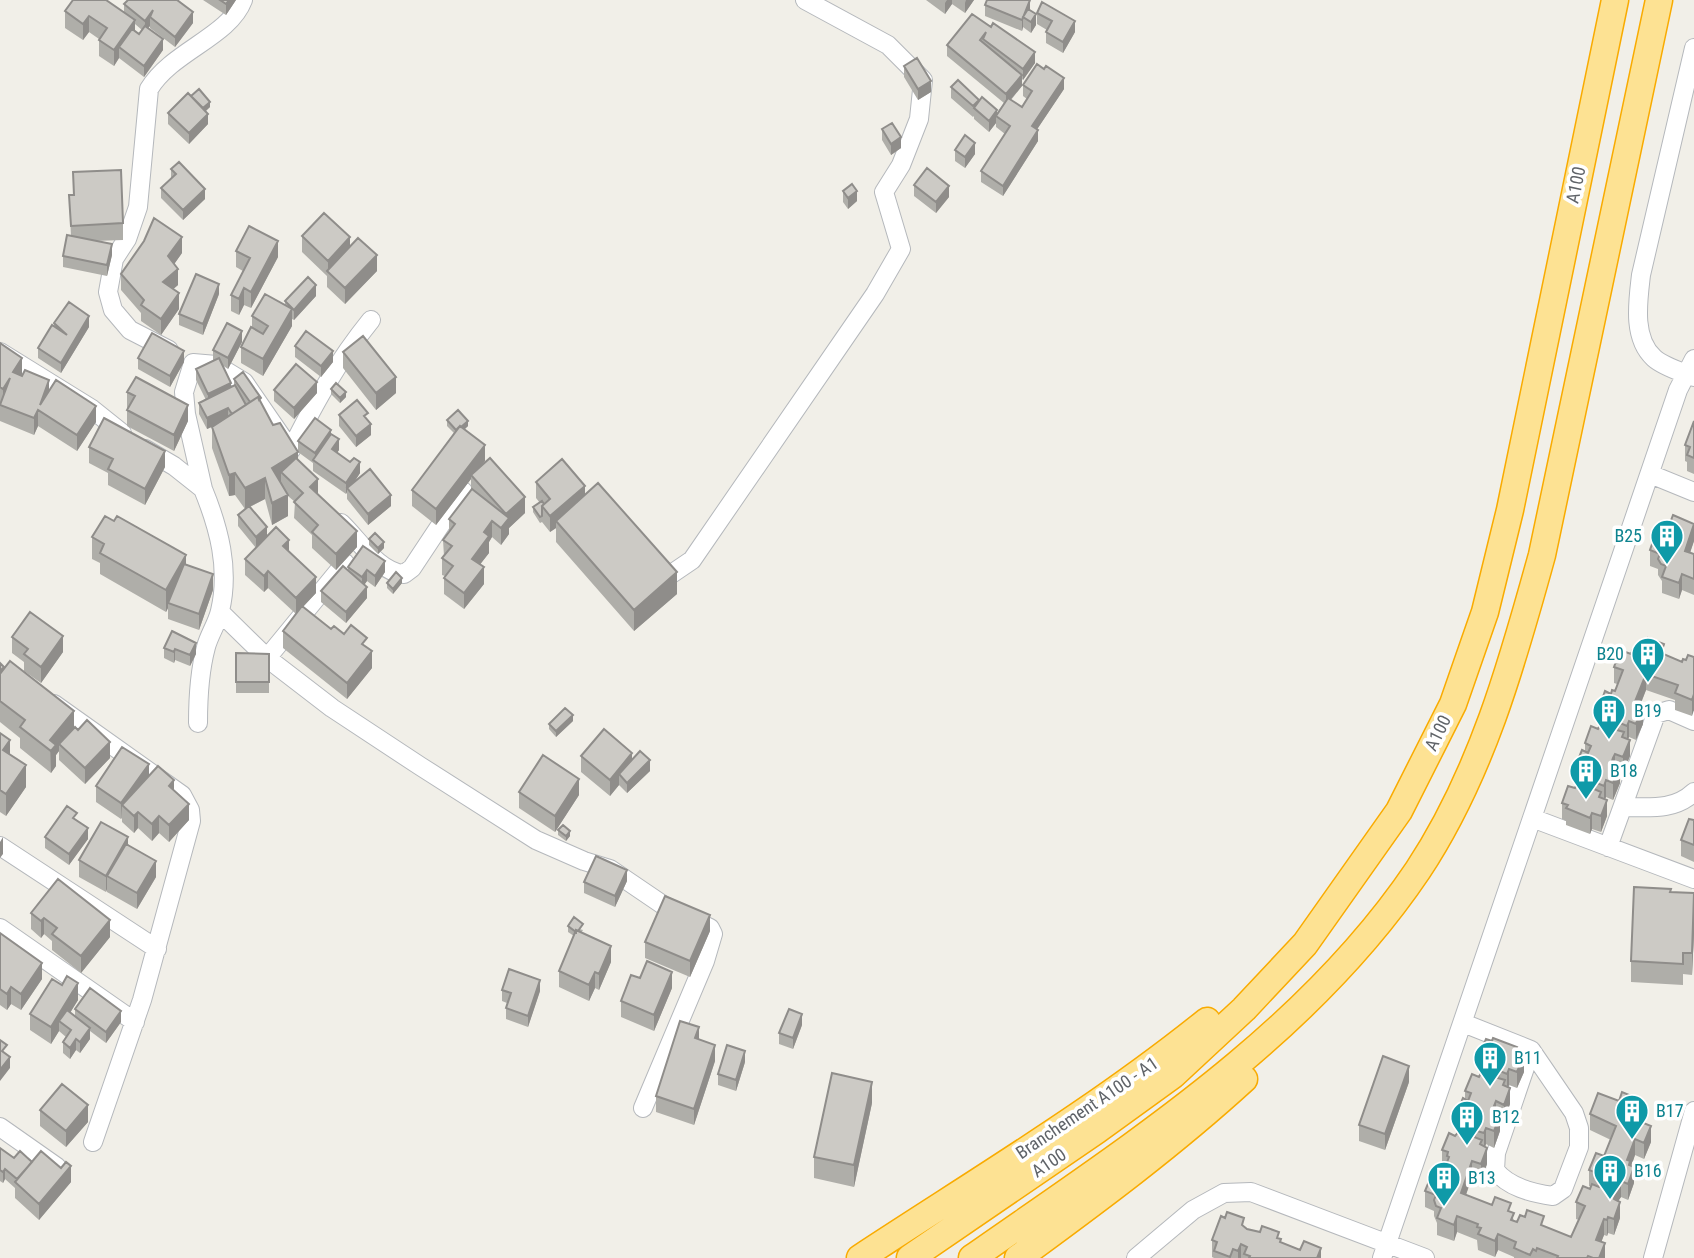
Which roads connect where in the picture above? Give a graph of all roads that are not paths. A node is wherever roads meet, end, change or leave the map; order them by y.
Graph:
1 (243, 0) edge
2 (805, 0) edge
3 (1615, 0) edge
4 (1659, 0) edge
5 (1694, 48) edge
6 (371, 320) dead end
7 (0, 352) edge
8 (193, 363) junction
9 (1689, 379) edge
10 (1650, 474) junction
11 (204, 489) junction
12 (463, 491) dead end
13 (1694, 492) edge
14 (329, 510) edge
15 (345, 563) dead end
16 (667, 577) edge
17 (220, 612) junction
18 (267, 658) junction
19 (45, 697) edge
20 (1694, 721) edge
21 (198, 723) dead end
22 (1694, 792) edge
23 (1623, 807) junction
24 (1532, 818) junction
25 (0, 846) edge
26 (1608, 847) junction
27 (1694, 879) edge
28 (1376, 927) junction
29 (0, 928) edge
30 (1305, 944) junction
31 (157, 949) junction
32 (135, 1022) junction
33 (1463, 1023) junction
34 (1531, 1050) junction
35 (643, 1108) dead end
36 (1694, 1111) edge
37 (0, 1127) edge
38 (93, 1142) dead end
39 (63, 1171) edge
40 (1385, 1251) edge
41 (860, 1258) edge
42 (911, 1258) edge
43 (972, 1258) edge
44 (1018, 1258) edge
45 (1136, 1258) edge
46 (1425, 1258) edge
47 (1653, 1258) edge

1 - 8 street
2 - 16 street
3 - 30 highway, A100 / A100
4 - 28 highway, A100 / A100
5 - 9 street
6 - 8 street
7 - 11 street
8 - 11 street
9 - 10 street
10 - 13 street
10 - 24 street
11 - 17 street
12 - 14 street
15 - 18 street
17 - 18 street
17 - 21 street
18 - 35 street
19 - 31 street
20 - 23 street
22 - 23 street
23 - 26 street
24 - 26 street
24 - 33 street
25 - 31 street
26 - 27 street
28 - 43 highway, A100 / A100
28 - 44 highway
29 - 32 street
30 - 41 highway, Branchement A100 - A1
30 - 42 highway, A100 / A100
31 - 32 street
32 - 38 street
33 - 34 street
33 - 40 street
34 - 34 street
36 - 47 street
37 - 39 street
40 - 45 street
40 - 46 street

